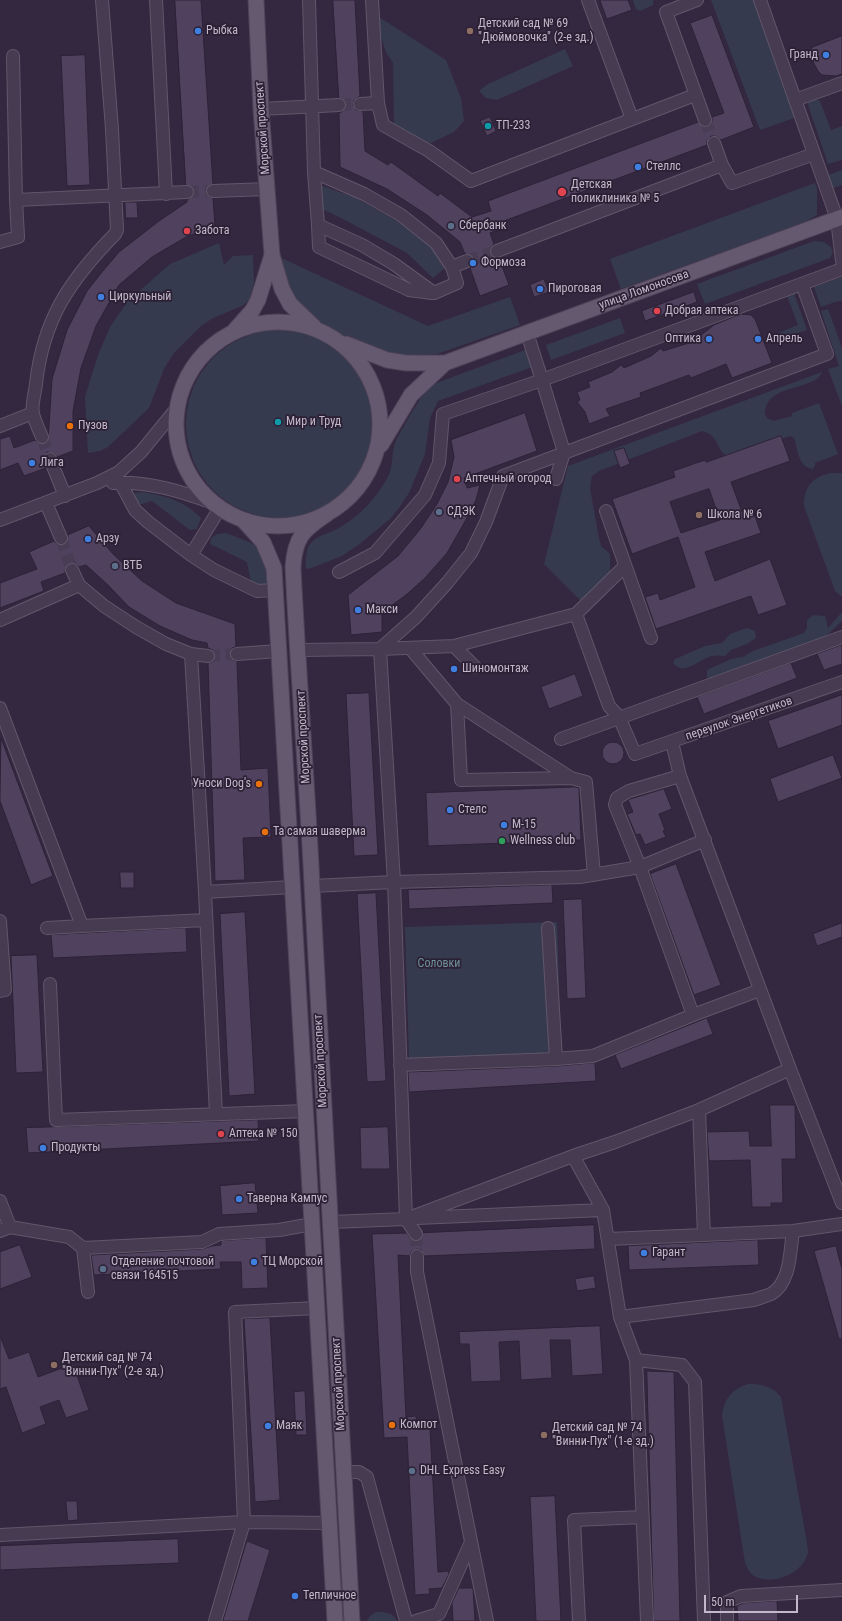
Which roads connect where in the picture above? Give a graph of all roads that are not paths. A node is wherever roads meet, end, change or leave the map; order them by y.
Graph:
1 (102, 0) edge
2 (156, 0) edge
3 (256, 0) edge
4 (309, 0) edge
5 (372, 0) edge
6 (588, 0) edge
7 (697, 0) edge
8 (760, 0) edge
9 (13, 56) dead end
10 (842, 83) edge
11 (696, 95) junction
12 (795, 100) junction
13 (378, 103) junction
14 (360, 104) tunnel mouth
15 (339, 105) tunnel mouth
16 (313, 106) junction
17 (261, 109) junction
18 (632, 119) junction
19 (705, 120) tunnel mouth
20 (714, 143) tunnel mouth
21 (814, 154) junction
22 (722, 165) junction
23 (314, 172) junction
24 (268, 188) junction
25 (213, 191) tunnel mouth
26 (187, 192) tunnel mouth
27 (166, 194) junction
28 (116, 196) junction
29 (16, 200) junction
30 (839, 218) edge
31 (318, 225) junction
32 (0, 242) edge
33 (497, 251) tunnel mouth
34 (272, 255) junction
35 (467, 261) tunnel mouth
36 (842, 261) edge
37 (452, 266) junction
38 (842, 269) edge
39 (802, 284) junction
40 (434, 294) junction
41 (318, 330) junction
42 (234, 332) junction
43 (527, 333) junction
44 (337, 340) junction
45 (445, 362) junction
46 (542, 380) junction
47 (177, 408) junction
48 (33, 413) junction
49 (0, 426) edge
50 (42, 437) tunnel mouth
51 (564, 452) junction
52 (376, 455) junction
53 (50, 459) tunnel mouth
54 (556, 479) dead end
55 (120, 482) junction
56 (97, 483) junction
57 (65, 496) junction
58 (46, 503) junction
59 (216, 506) junction
60 (606, 511) dead end
61 (328, 514) junction
62 (0, 520) edge
63 (244, 521) junction
64 (60, 538) tunnel mouth
65 (191, 555) junction
66 (625, 566) junction
67 (72, 570) tunnel mouth
68 (339, 572) dead end
69 (78, 584) junction
70 (275, 590) junction
71 (576, 614) junction
72 (0, 620) edge
73 (842, 637) edge
74 (651, 638) dead end
75 (454, 646) junction
76 (410, 648) junction
77 (380, 649) junction
78 (298, 650) junction
79 (278, 651) junction
80 (191, 654) junction
81 (237, 654) tunnel mouth
82 (208, 656) tunnel mouth
83 (475, 667) dead end
84 (842, 682) edge
85 (457, 704) junction
86 (0, 708) edge
87 (619, 717) junction
88 (560, 738) dead end
89 (672, 742) junction
90 (680, 776) junction
91 (571, 778) junction
92 (705, 840) junction
93 (640, 867) junction
94 (594, 875) junction
95 (394, 882) junction
96 (312, 886) junction
97 (292, 888) junction
98 (205, 892) junction
99 (206, 920) junction
100 (0, 921) edge
101 (82, 926) junction
102 (47, 928) dead end
103 (548, 928) dead end
104 (50, 984) dead end
105 (760, 990) junction
106 (0, 991) edge
107 (693, 1015) junction
108 (556, 1059) junction
109 (400, 1065) junction
110 (790, 1069) junction
111 (323, 1110) junction
112 (699, 1110) junction
113 (306, 1111) junction
114 (216, 1114) junction
115 (573, 1156) junction
116 (0, 1201) edge
117 (842, 1203) edge
118 (603, 1210) junction
119 (406, 1219) junction
120 (331, 1222) junction
121 (312, 1224) junction
122 (842, 1224) edge
123 (5, 1229) edge
124 (793, 1231) junction
125 (416, 1234) tunnel mouth
126 (704, 1235) junction
127 (608, 1239) junction
128 (83, 1248) junction
129 (417, 1256) tunnel mouth
130 (88, 1292) dead end
131 (317, 1308) junction
132 (620, 1317) junction
133 (636, 1360) junction
134 (343, 1472) junction
135 (643, 1517) junction
136 (244, 1522) junction
137 (328, 1523) junction
138 (0, 1535) edge
139 (472, 1542) junction
140 (842, 1590) edge
141 (215, 1621) edge
142 (335, 1621) edge
143 (352, 1621) edge
144 (406, 1621) edge
145 (416, 1621) edge
146 (487, 1621) edge
147 (579, 1621) edge
148 (647, 1621) edge
149 (704, 1621) edge
150 (727, 1621) edge

1 - 28 street
2 - 27 street
3 - 17 main road, Морской проспект
4 - 16 street
5 - 13 street
6 - 18 street
7 - 11 street
8 - 12 street
9 - 29 street
10 - 12 street
11 - 18 street
11 - 19 street
12 - 21 street
13 - 14 street
13 - 18 street
15 - 16 street
16 - 17 street
16 - 23 street
17 - 24 main road, Морской проспект
20 - 22 street
21 - 22 street
21 - 30 street
22 - 33 street
23 - 31 street
23 - 37 street
24 - 25 street
24 - 34 main road, Морской проспект
26 - 27 street
27 - 28 street
28 - 29 street
28 - 48 street
29 - 32 street
30 - 36 street
30 - 43 main road, улица Ломоносова
31 - 40 street
31 - 40 street
34 - 41 main road
34 - 42 main road
35 - 37 street
37 - 40 street
38 - 39 street
39 - 46 street
39 - 51 street
41 - 42 main road
41 - 44 main road
42 - 47 main road
43 - 45 main road, улица Ломоносова
43 - 46 street
44 - 45 main road
44 - 52 main road
45 - 52 main road
46 - 51 street
46 - 68 street
47 - 56 street
47 - 59 main road
48 - 49 street
48 - 50 street
51 - 54 street
51 - 77 street
52 - 61 main road
53 - 57 street
55 - 56 street
55 - 59 street
55 - 65 street
56 - 57 street
57 - 58 street
58 - 62 street
58 - 64 street
59 - 63 main road
59 - 65 street
60 - 66 street
61 - 63 main road
61 - 78 main road, Морской проспект
63 - 70 main road, Морской проспект
65 - 70 street
66 - 71 street
66 - 74 street
67 - 69 street
69 - 72 street
69 - 80 street
70 - 79 main road, Морской проспект
71 - 75 street
71 - 87 street
73 - 87 street
75 - 76 street
75 - 83 street
76 - 77 street
76 - 85 street
77 - 78 street
77 - 95 street
78 - 79 main road
78 - 96 main road, Морской проспект
79 - 81 street
79 - 97 main road, Морской проспект
80 - 82 street
80 - 98 street
84 - 89 street, переулок Энергетиков
85 - 91 street
85 - 91 street
86 - 101 street
87 - 88 street
87 - 89 street, переулок Энергетиков
89 - 90 street
90 - 92 street
90 - 93 street
91 - 94 street
92 - 93 street
92 - 105 street
93 - 94 street
93 - 107 street
94 - 95 street
95 - 96 street
95 - 109 street
96 - 111 main road, Морской проспект
97 - 98 street
97 - 113 main road, Морской проспект
98 - 99 street
99 - 101 street
99 - 114 street
100 - 106 street
101 - 102 street
103 - 108 street
104 - 114 street
105 - 107 street
105 - 110 street
107 - 108 street
108 - 109 street
109 - 119 street
110 - 112 street
110 - 117 street
111 - 113 main road
111 - 120 main road, Морской проспект
112 - 115 street
112 - 126 street
113 - 114 street
113 - 121 main road, Морской проспект
115 - 118 street
115 - 119 street
116 - 123 street
118 - 119 street
118 - 127 street
119 - 120 street
119 - 125 street
120 - 121 main road
120 - 134 main road, Морской проспект
121 - 128 street
121 - 131 main road, Морской проспект
122 - 124 street
123 - 128 street
124 - 126 street
124 - 132 street
126 - 127 street
127 - 132 street
128 - 130 street
129 - 139 street
131 - 136 street
131 - 137 main road, Морской проспект
132 - 133 street
133 - 135 street
133 - 149 street
134 - 143 main road, Морской проспект
134 - 144 street
135 - 147 street
135 - 148 street
136 - 137 street
136 - 138 street
136 - 141 street
137 - 142 main road, Морской проспект
139 - 145 street
139 - 146 street
140 - 150 street

